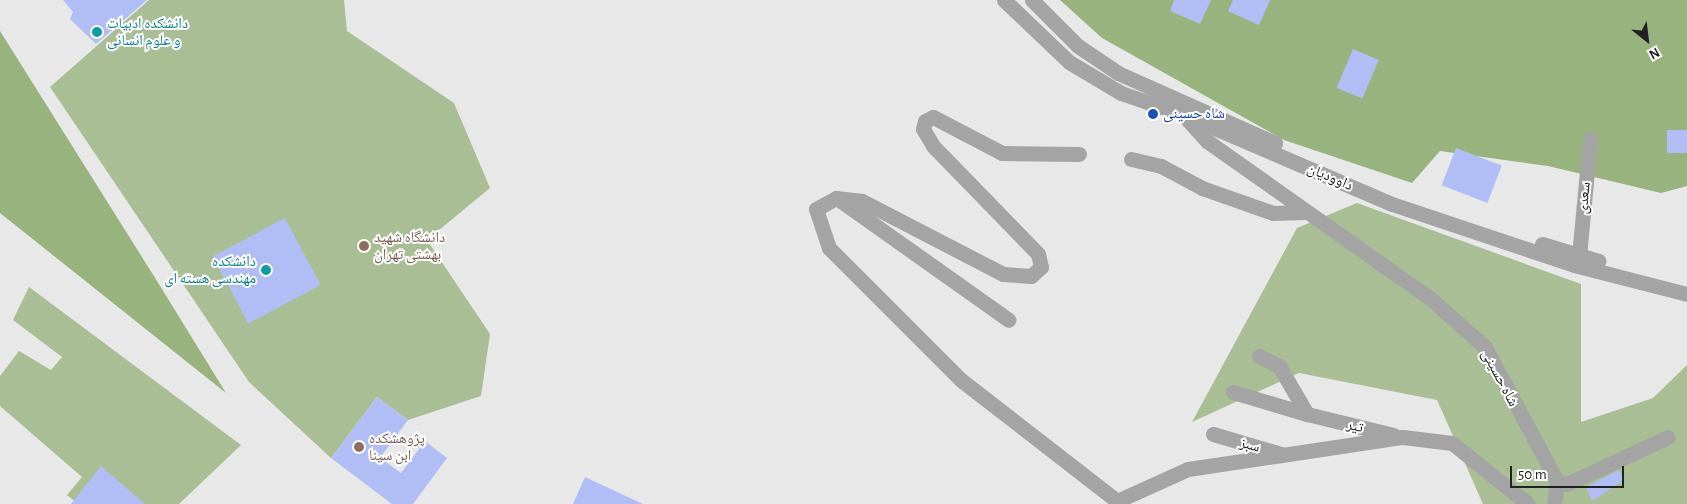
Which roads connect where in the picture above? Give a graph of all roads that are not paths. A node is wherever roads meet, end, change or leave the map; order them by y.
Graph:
1 (1004, 0) edge
2 (1032, 0) edge
3 (1183, 108) junction
4 (1590, 139) dead end
5 (1079, 154) dead end
6 (1131, 159) dead end
7 (836, 198) junction
8 (1304, 212) junction
9 (1579, 256) junction
10 (1687, 285) edge
11 (1687, 294) edge
12 (1009, 320) dead end
13 (1259, 356) dead end
14 (1234, 392) dead end
15 (1307, 414) junction
16 (1213, 434) dead end
17 (1403, 437) junction
18 (1668, 437) dead end
19 (1287, 455) junction
20 (1557, 481) junction
21 (1528, 504) edge
22 (1554, 504) edge

1 - 3 street, داوودیان
2 - 3 street, داوودیان
3 - 8 street, شاه حسینی
3 - 9 street, داوودیان
3 - 11 street, داوودیان
4 - 9 street, سعدی
5 - 7 street
6 - 8 street
7 - 12 street
7 - 19 street
8 - 20 street, شاه حسینی
9 - 10 street, داوودیان
13 - 15 street
14 - 15 street, تیر
15 - 17 street, تیر
16 - 19 street, سبز
17 - 19 street
17 - 21 street
18 - 20 street
20 - 22 street

